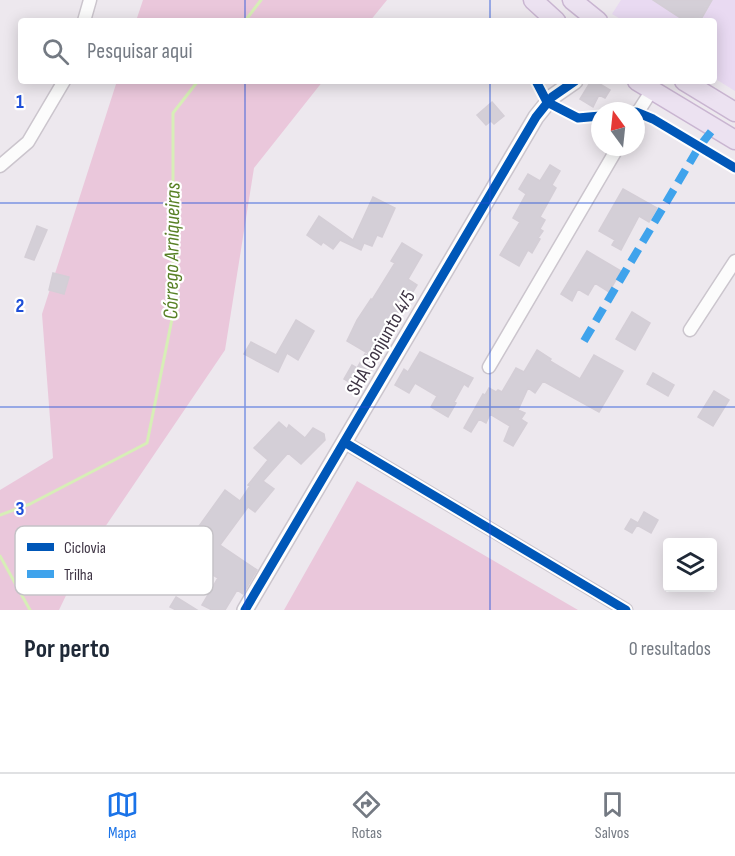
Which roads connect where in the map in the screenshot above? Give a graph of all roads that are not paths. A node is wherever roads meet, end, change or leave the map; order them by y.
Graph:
1 (90, 0) edge
2 (533, 0) edge
3 (572, 0) edge
4 (85, 18) edge
5 (553, 18) edge
6 (594, 18) edge
7 (62, 84) edge
8 (554, 84) edge
9 (572, 84) edge
10 (689, 84) edge
11 (645, 86) edge
12 (552, 97) junction
13 (640, 102) edge
14 (735, 112) edge
15 (735, 140) edge
16 (613, 156) edge
17 (0, 166) edge
18 (735, 261) edge
19 (690, 330) dead end
20 (489, 367) dead end
21 (344, 442) junction
22 (245, 610) edge
23 (626, 610) edge

1 - 4 street
2 - 5 main road
3 - 6 main road
7 - 17 street
8 - 12 street, SHA Conjunto 4/5
9 - 12 street, SHA Conjunto 4/5
10 - 14 main road
11 - 13 street
11 - 15 main road
12 - 21 street, SHA Conjunto 4/5
16 - 20 street
18 - 19 street
21 - 22 street, SHA Conjunto 4/5
21 - 23 street

